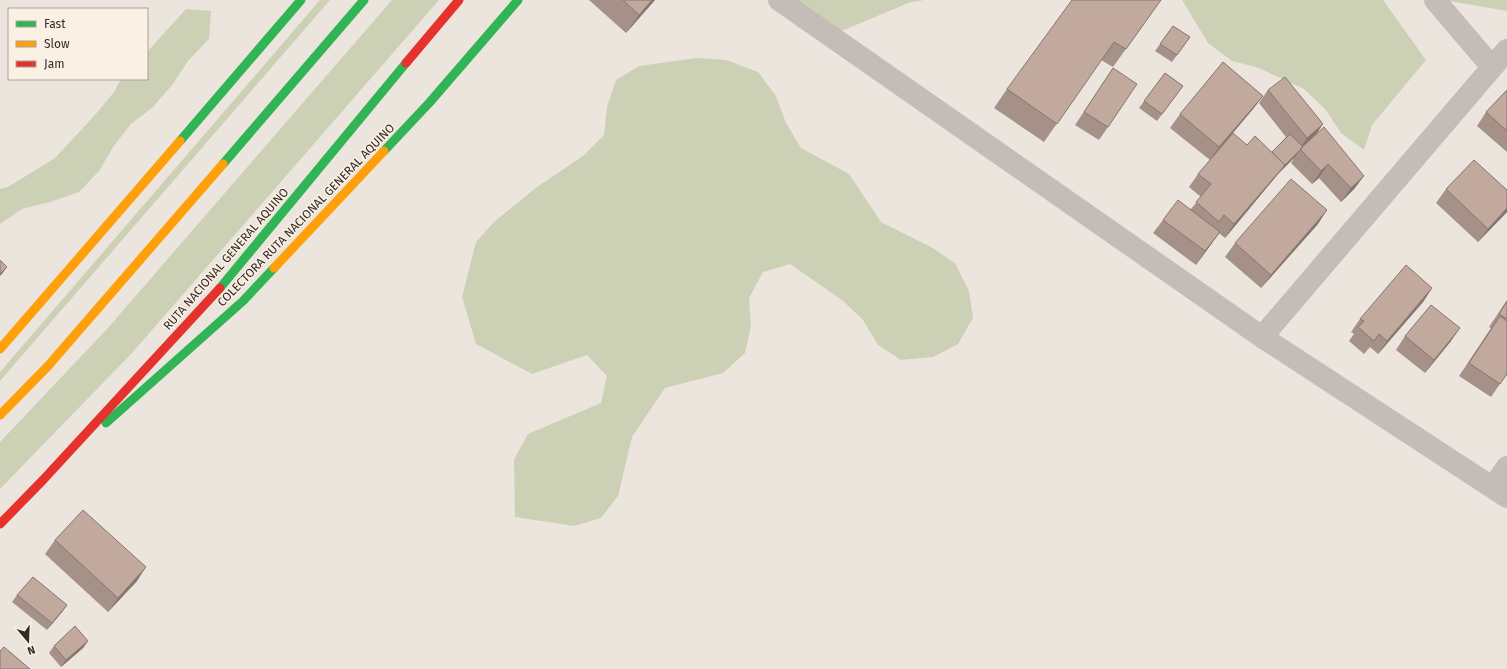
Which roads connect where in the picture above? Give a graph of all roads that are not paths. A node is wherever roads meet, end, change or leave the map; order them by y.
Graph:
1 (301, 0) edge
2 (364, 0) edge
3 (459, 0) edge
4 (518, 0) edge
5 (779, 0) edge
6 (1435, 0) edge
7 (1507, 50) edge
8 (1492, 67) junction
9 (1262, 337) junction
10 (1, 346) edge
11 (0, 415) edge
12 (1507, 467) edge
13 (43, 480) junction
14 (1500, 492) edge
15 (0, 524) edge

1 - 10 main road
2 - 11 main road
3 - 13 main road, RUTA NACIONAL GENERAL AQUINO
4 - 13 main road, COLECTORA RUTA NACIONAL GENERAL AQUINO
5 - 9 street
6 - 8 street
7 - 8 street
8 - 9 street
9 - 14 street
12 - 14 street
13 - 15 main road, RUTA NACIONAL GENERAL AQUINO

